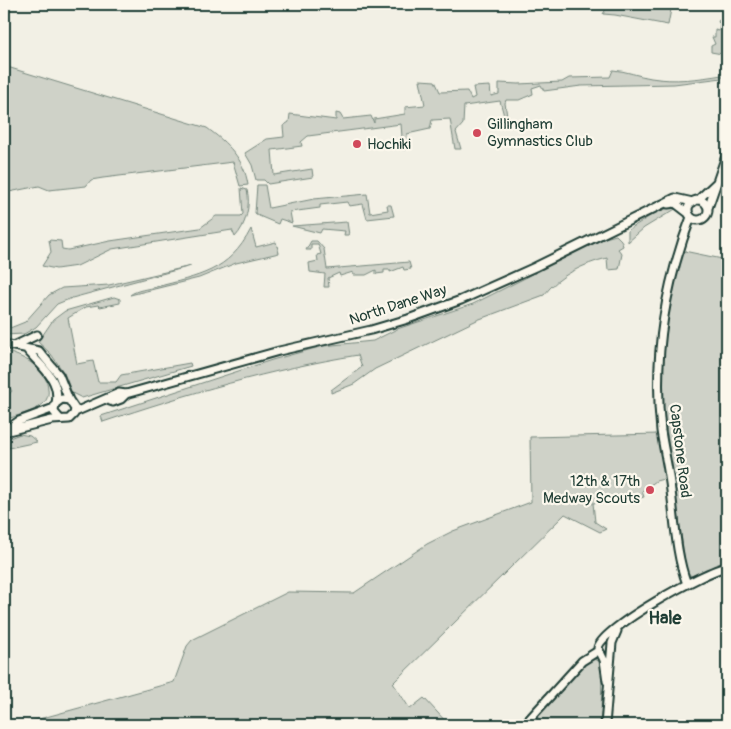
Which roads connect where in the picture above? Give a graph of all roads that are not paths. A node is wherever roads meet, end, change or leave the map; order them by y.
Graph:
1 (727, 153) edge
2 (718, 181) junction
3 (695, 201) junction
4 (665, 204) junction
5 (708, 208) junction
6 (689, 215) junction
7 (700, 220) junction
8 (682, 241) junction
9 (37, 335) dead end
10 (4, 344) edge
11 (14, 346) junction
12 (28, 351) junction
13 (71, 401) junction
14 (88, 405) junction
15 (55, 406) junction
16 (75, 412) junction
17 (60, 419) junction
18 (4, 432) edge
19 (727, 567) edge
20 (687, 584) junction
21 (618, 626) junction
22 (604, 640) junction
23 (612, 647) junction
24 (600, 652) junction
25 (607, 681) junction
26 (524, 725) edge
27 (605, 725) edge

1 - 2 street
2 - 3 street
2 - 5 street
3 - 4 street, North Dane Way
3 - 5 street
3 - 6 street
4 - 6 street
4 - 14 street, North Dane Way
5 - 7 street
6 - 7 street
6 - 8 street, Capstone Road
7 - 8 street, Capstone Road
8 - 20 street, Capstone Road
9 - 11 street
10 - 11 street
11 - 12 street
12 - 13 street
12 - 15 street
13 - 14 street, North Dane Way
13 - 15 street
13 - 16 street
14 - 16 street, North Dane Way
15 - 17 street
15 - 18 street
16 - 17 street
17 - 18 street
19 - 20 street
20 - 21 street
21 - 22 street
21 - 23 street
22 - 23 street
22 - 24 street
23 - 24 street
23 - 25 street
24 - 25 street
24 - 26 street
25 - 27 street

